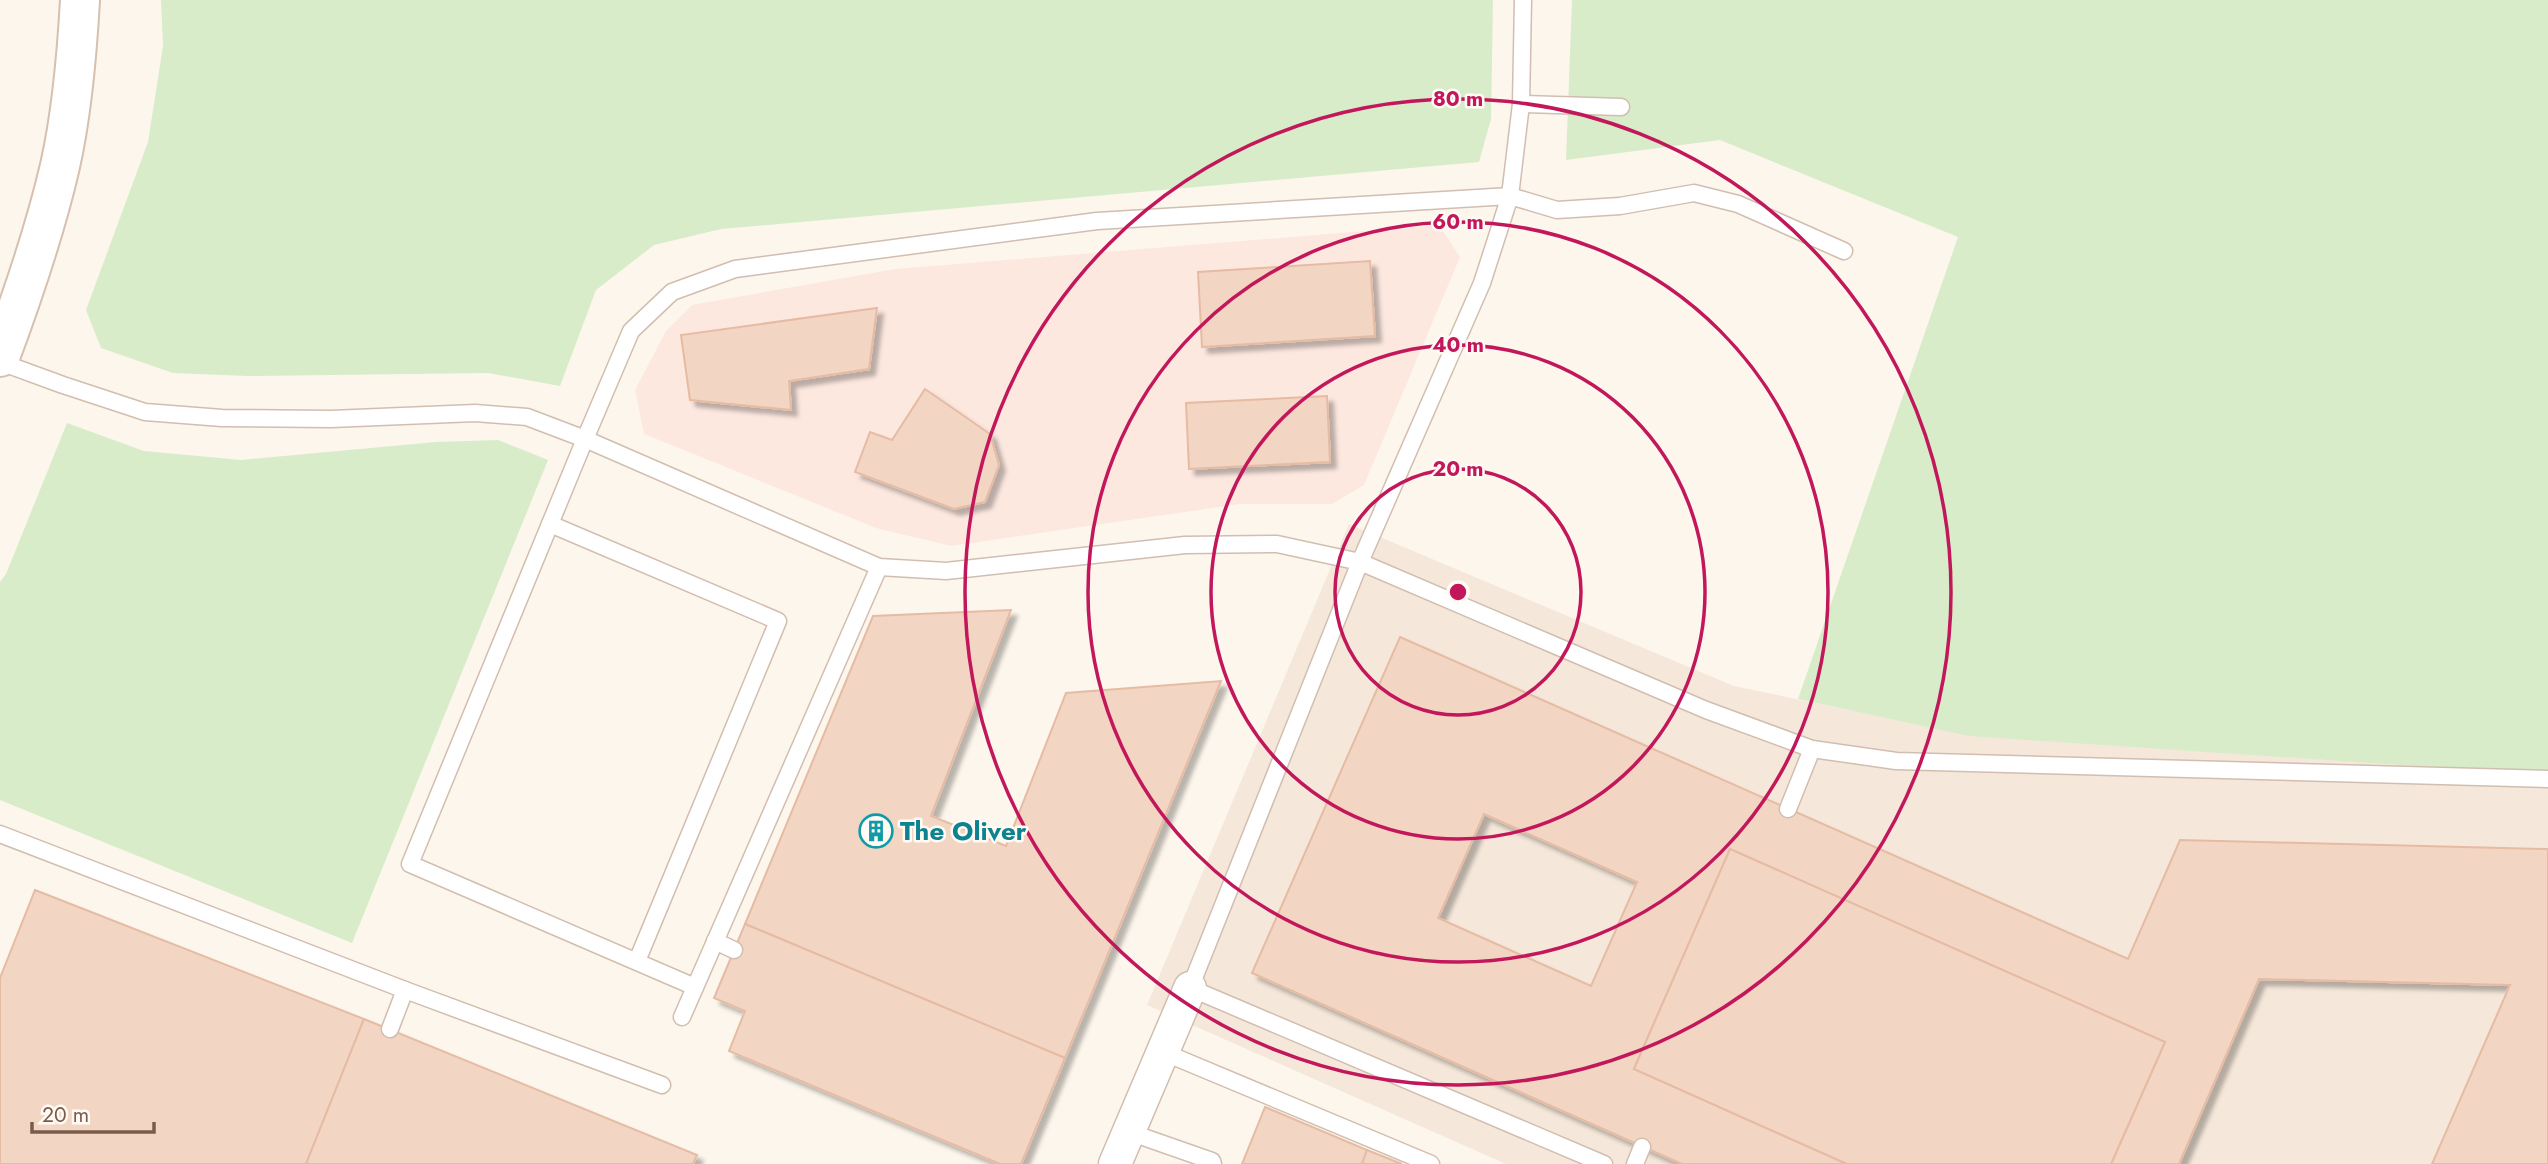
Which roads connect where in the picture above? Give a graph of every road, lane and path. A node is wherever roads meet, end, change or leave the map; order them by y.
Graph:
1 (80, 0) edge
2 (1523, 0) edge
3 (1521, 104) junction
4 (1621, 107) dead end
5 (1510, 196) junction
6 (1844, 251) dead end
7 (0, 359) edge
8 (585, 439) junction
9 (550, 524) junction
10 (1360, 562) junction
11 (879, 567) junction
12 (1811, 749) junction
13 (2548, 779) edge
14 (1788, 809) dead end
15 (0, 835) edge
16 (715, 941) junction
17 (734, 950) dead end
18 (637, 961) junction
19 (695, 987) junction
20 (1190, 988) junction
21 (405, 990) junction
22 (682, 1017) dead end
23 (390, 1029) dead end
24 (1163, 1052) junction
25 (662, 1085) dead end
26 (1129, 1132) junction
27 (1642, 1147) dead end
28 (1115, 1164) edge
29 (1213, 1164) edge
30 (1431, 1164) edge
31 (1604, 1164) edge
32 (1635, 1164) edge

1 - 7 street
2 - 3 lane
3 - 4 lane
3 - 5 lane
5 - 6 lane
5 - 8 lane
5 - 10 lane
7 - 8 lane
8 - 9 lane
8 - 11 lane
9 - 18 lane
9 - 18 lane
10 - 11 lane
10 - 12 lane
10 - 20 lane
11 - 16 lane
12 - 13 lane
12 - 14 lane
15 - 21 lane
16 - 17 lane
16 - 19 lane
18 - 19 lane
19 - 22 lane
20 - 24 street
20 - 31 lane
21 - 23 lane
21 - 25 lane
24 - 26 street
24 - 30 lane
26 - 28 street
26 - 29 lane
27 - 32 lane

